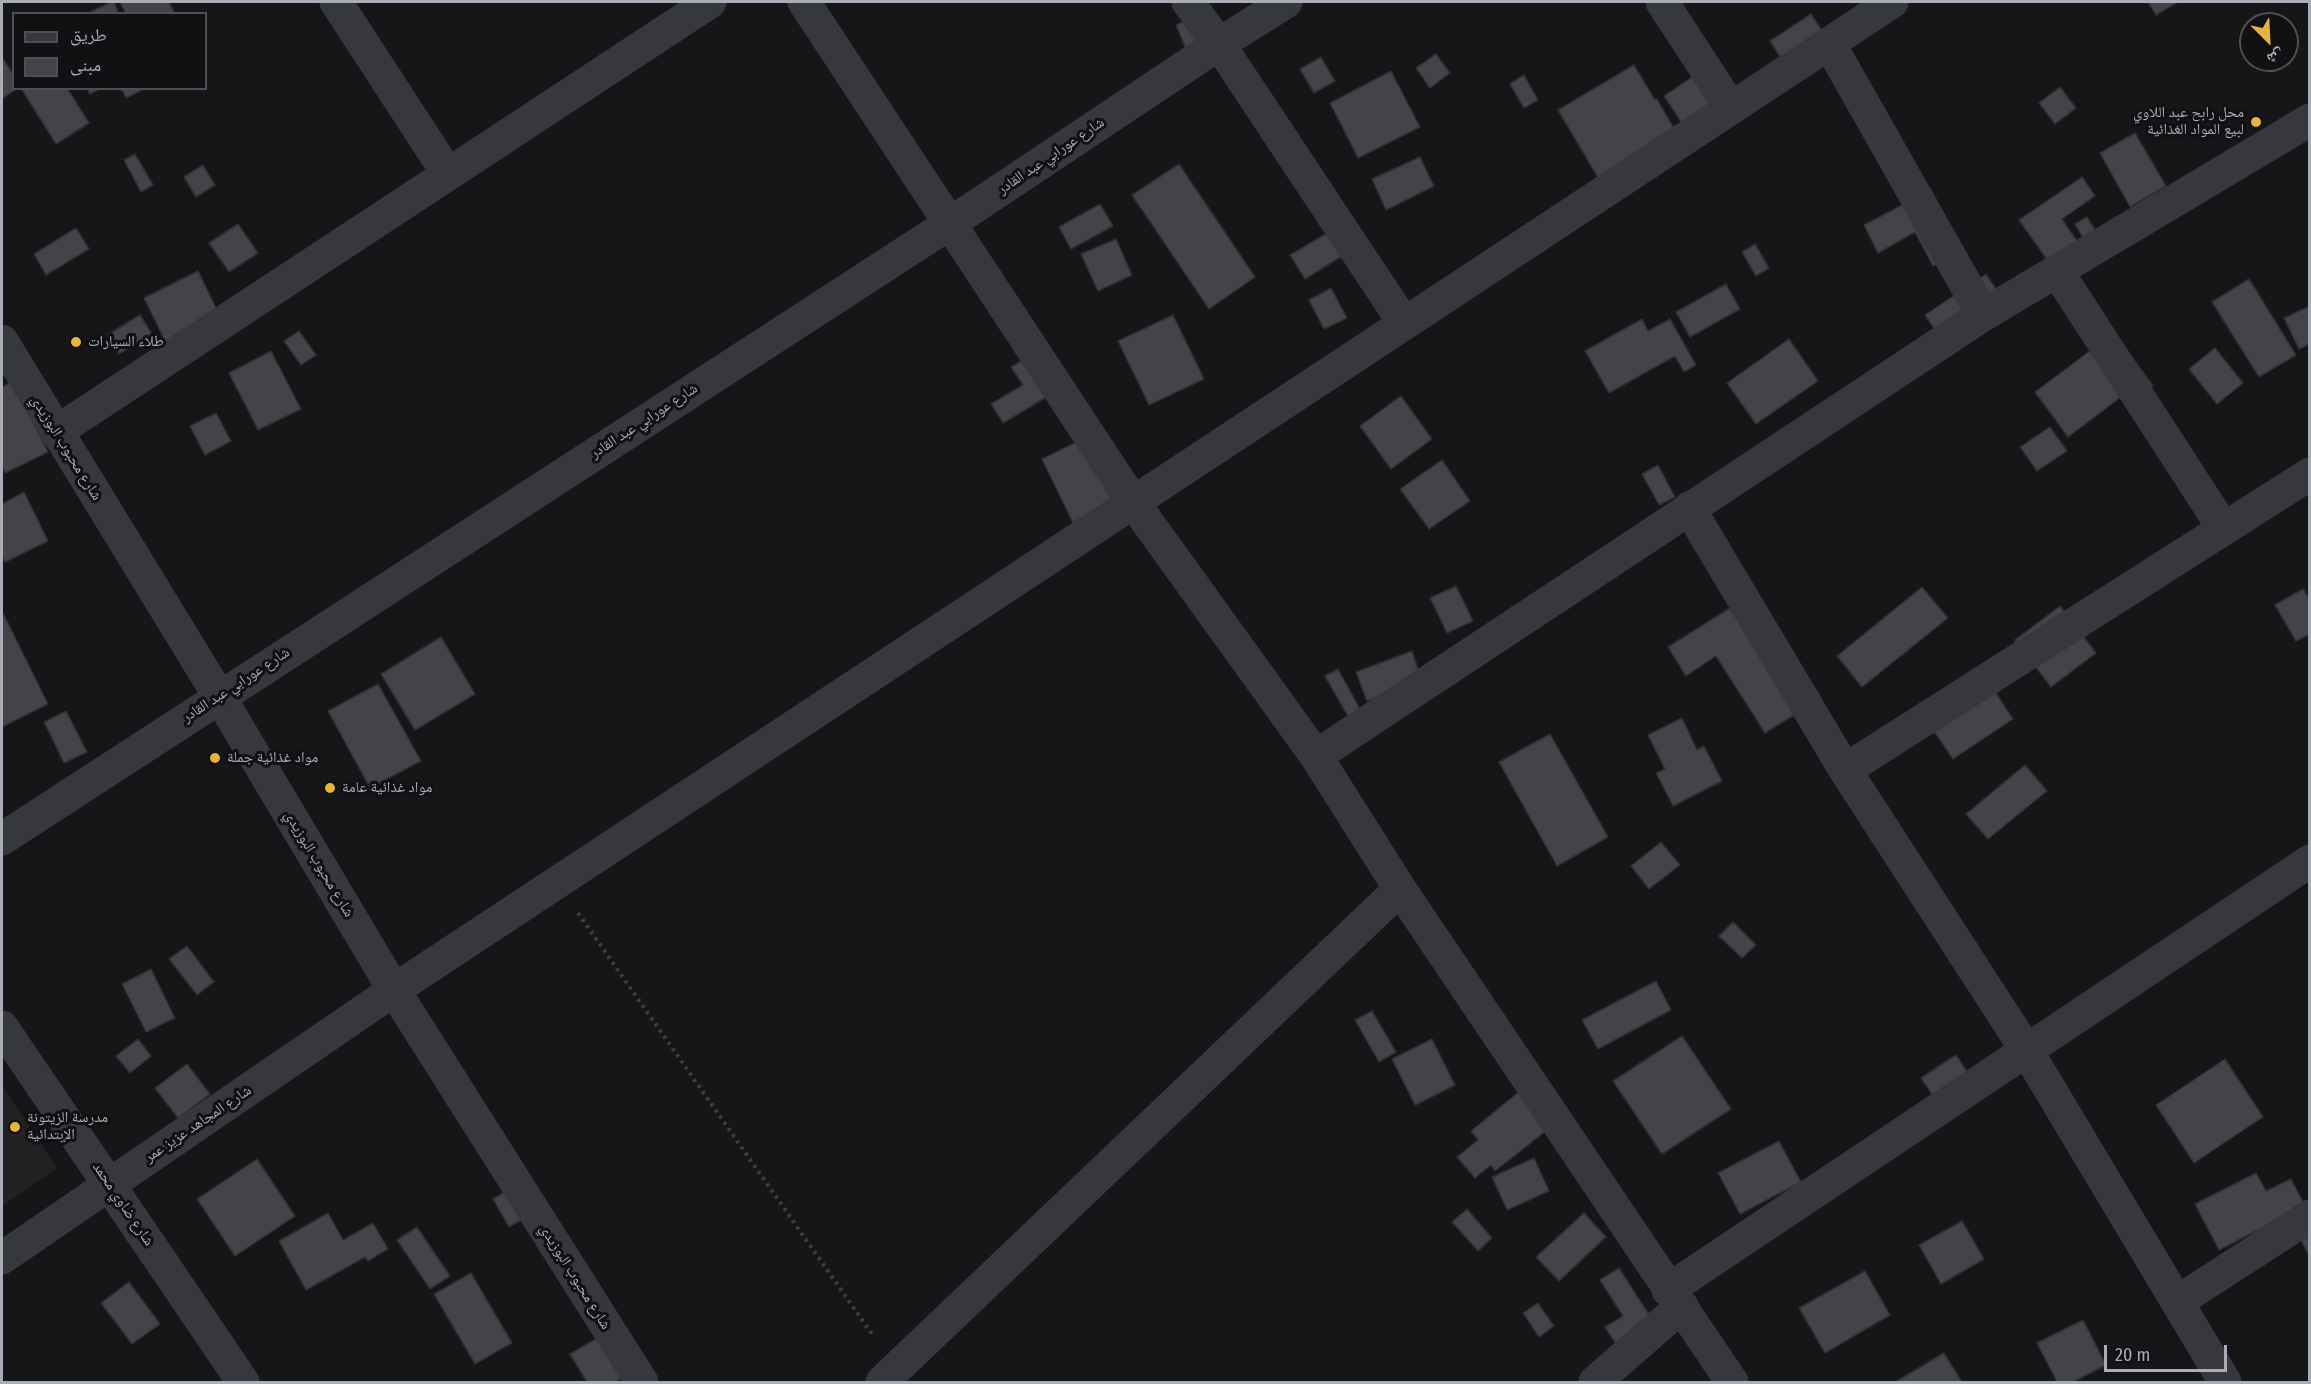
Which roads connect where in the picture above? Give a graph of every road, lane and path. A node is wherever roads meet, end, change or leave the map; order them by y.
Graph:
1 (336, 2) edge
2 (710, 2) edge
3 (804, 2) edge
4 (1188, 2) edge
5 (1286, 2) edge
6 (1662, 2) edge
7 (1892, 2) edge
8 (1829, 43) junction
9 (1218, 44) junction
10 (1731, 108) junction
11 (2310, 120) edge
12 (448, 174) junction
13 (949, 224) junction
14 (2057, 271) junction
15 (1983, 315) junction
16 (1404, 323) junction
17 (2, 341) edge
18 (56, 432) junction
19 (2310, 474) edge
20 (1133, 502) junction
21 (1689, 508) junction
22 (2224, 529) junction
23 (219, 696) junction
24 (1316, 756) junction
25 (1845, 770) junction
26 (2, 839) edge
27 (2310, 861) edge
28 (557, 883) junction
29 (1400, 889) junction
30 (394, 990) junction
31 (2, 1027) edge
32 (2027, 1052) junction
33 (110, 1184) junction
34 (2310, 1216) edge
35 (2, 1257) edge
36 (1675, 1298) junction
37 (2177, 1302) junction
38 (888, 1375) edge
39 (243, 1383) edge
40 (642, 1383) edge
41 (1595, 1383) edge
42 (1732, 1383) edge
43 (2225, 1383) edge

1 - 12 street
2 - 12 street
3 - 13 street
4 - 9 street
5 - 9 street, شارع عورابي عبد القادر
6 - 10 street
7 - 8 street, شارع المجاهد عزيز عمر
8 - 10 street, شارع المجاهد عزيز عمر
8 - 15 street
9 - 13 street, شارع عورابي عبد القادر
9 - 16 street
10 - 16 street, شارع المجاهد عزيز عمر
11 - 14 street
12 - 18 street
13 - 20 street
13 - 23 street, شارع عورابي عبد القادر
14 - 15 street
14 - 22 street
15 - 21 street
16 - 20 street, شارع المجاهد عزيز عمر
17 - 18 street, شارع محبوب البوزيدي
18 - 23 street, شارع محبوب البوزيدي
19 - 22 street
20 - 24 street
20 - 28 street, شارع المجاهد عزيز عمر
21 - 24 street
21 - 25 street
22 - 25 street
23 - 26 street, شارع عورابي عبد القادر
23 - 30 street, شارع محبوب البوزيدي
24 - 29 street
25 - 32 street
27 - 32 street
28 - 30 street, شارع المجاهد عزيز عمر
28 - 38 path
29 - 36 street
29 - 38 street
30 - 33 street, شارع المجاهد عزيز عمر
30 - 40 street, شارع محبوب البوزيدي
31 - 33 street, شارع ضاوي محمد
32 - 36 street
32 - 37 street
33 - 35 street, شارع المجاهد عزيز عمر
33 - 39 street, شارع ضاوي محمد
34 - 37 street
36 - 41 street
36 - 42 street
37 - 43 street

